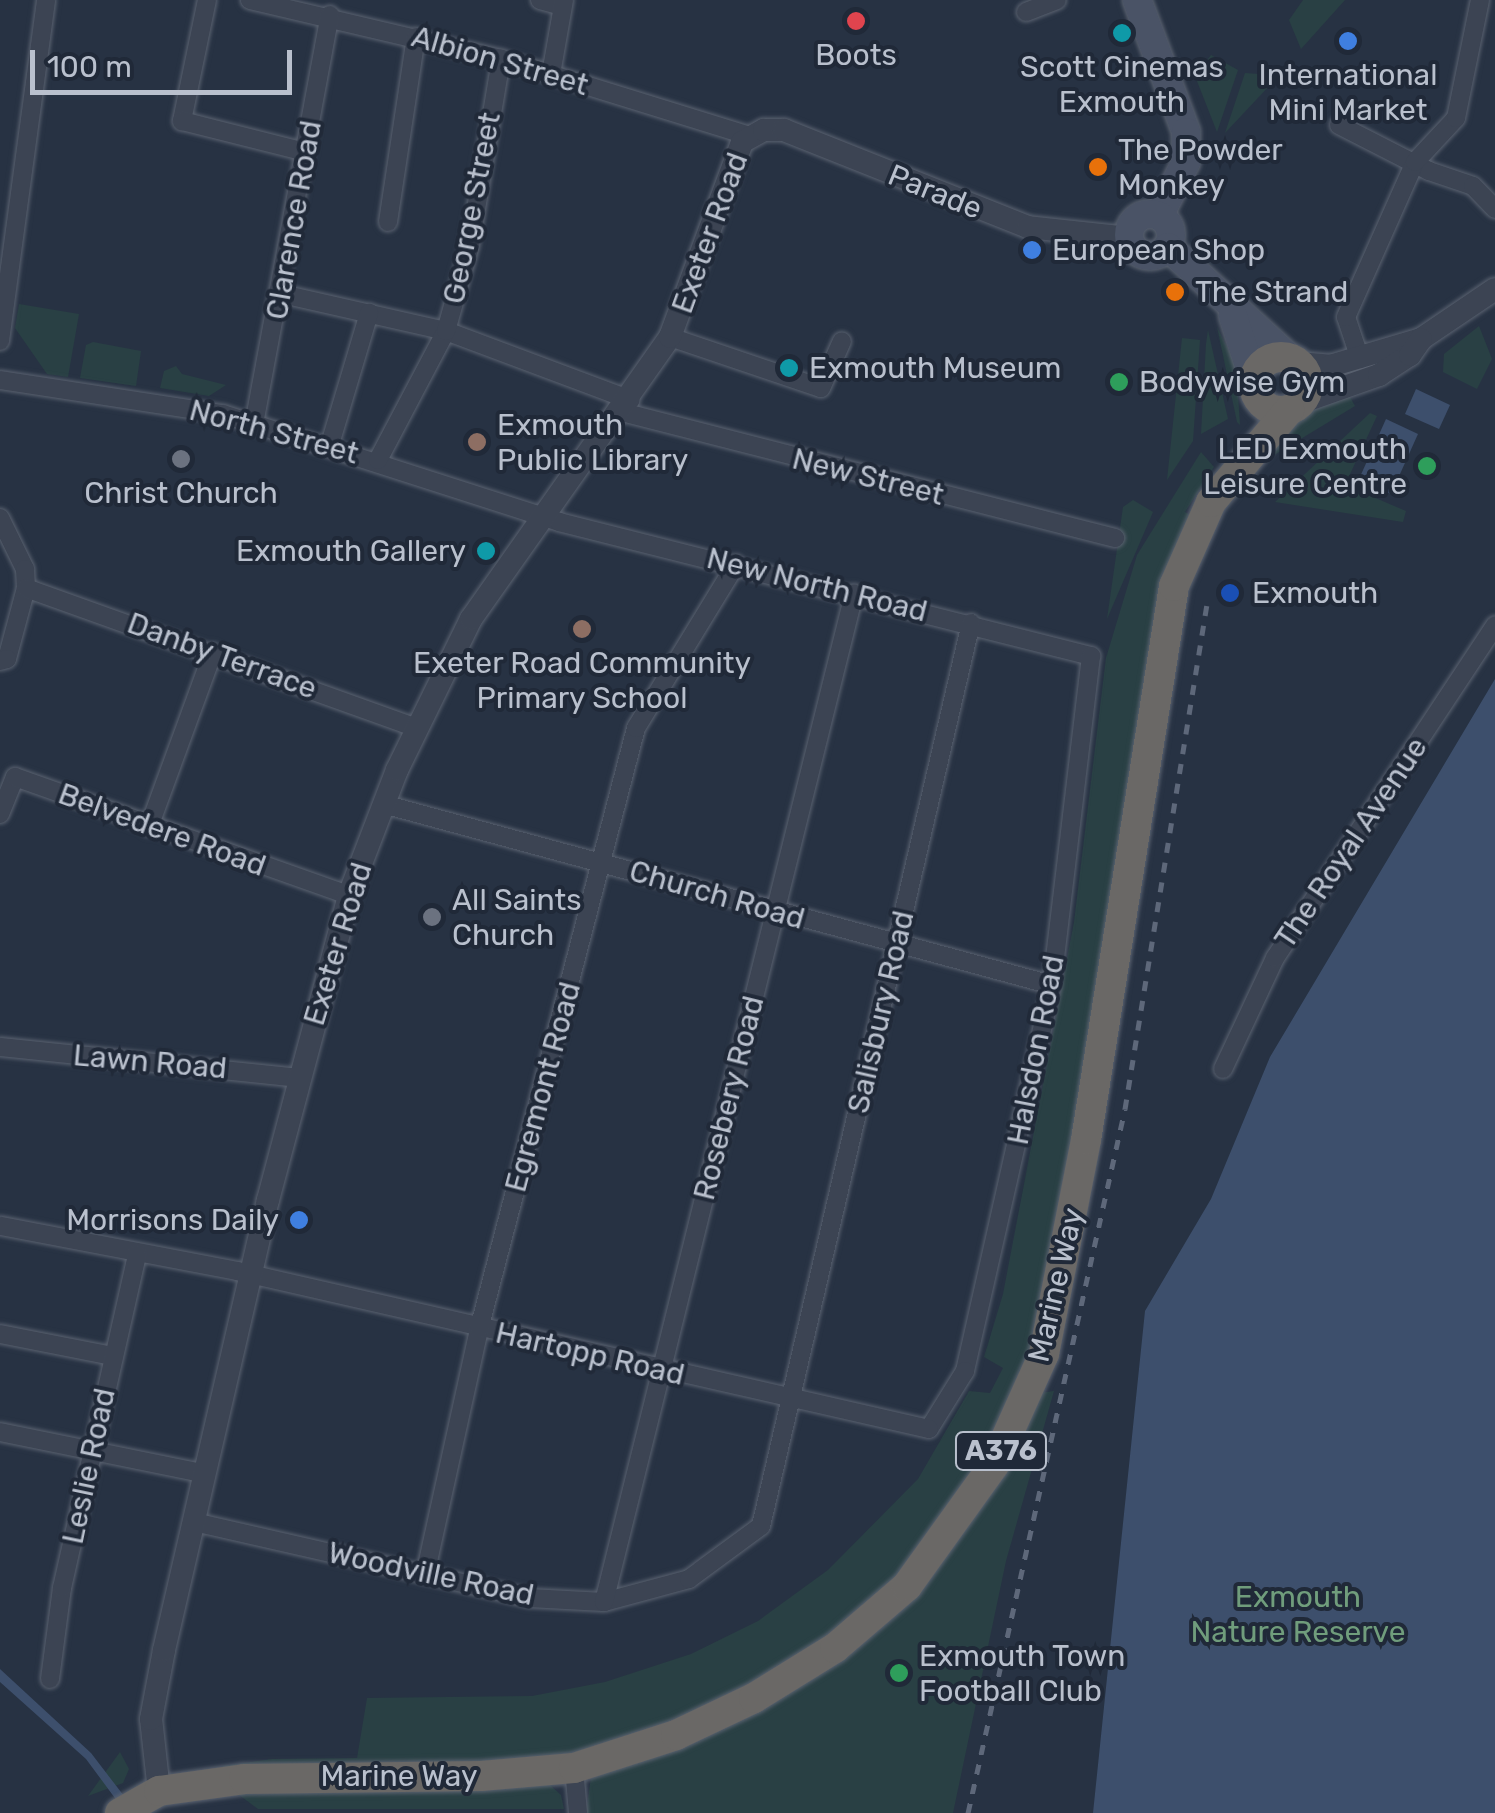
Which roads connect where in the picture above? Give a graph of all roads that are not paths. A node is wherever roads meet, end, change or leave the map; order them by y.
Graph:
1 (46, 0) edge
2 (207, 0) edge
3 (250, 0) edge
4 (540, 0) edge
5 (1138, 0) edge
6 (1480, 0) edge
7 (563, 3) edge
8 (330, 15) junction
9 (416, 37) junction
10 (1473, 58) junction
11 (501, 59) junction
12 (1495, 60) edge
13 (551, 74) junction
14 (1339, 125) dead end
15 (748, 135) junction
16 (305, 152) junction
17 (1414, 162) junction
18 (1495, 209) edge
19 (1159, 216) junction
20 (388, 222) dead end
21 (1130, 238) junction
22 (1168, 247) junction
23 (1495, 289) edge
24 (282, 294) junction
25 (1227, 304) junction
26 (369, 314) junction
27 (446, 331) junction
28 (670, 337) junction
29 (1421, 339) junction
30 (0, 341) edge
31 (842, 341) dead end
32 (1360, 360) junction
33 (1293, 361) junction
34 (0, 380) edge
35 (1255, 387) junction
36 (626, 406) junction
37 (1295, 406) junction
38 (254, 424) junction
39 (330, 444) junction
40 (378, 460) junction
41 (1235, 470) junction
42 (542, 515) junction
43 (0, 518) edge
44 (1115, 538) dead end
45 (736, 564) junction
46 (26, 588) junction
47 (854, 594) junction
48 (971, 623) junction
49 (1495, 625) edge
50 (213, 652) junction
51 (1091, 656) joint
52 (4, 661) edge
53 (417, 728) junction
54 (383, 804) junction
55 (0, 814) edge
56 (149, 827) junction
57 (602, 861) junction
58 (349, 895) junction
59 (777, 912) junction
60 (896, 945) junction
61 (1052, 985) junction
62 (0, 1047) edge
63 (1224, 1069) dead end
64 (300, 1078) junction
65 (0, 1226) edge
66 (137, 1254) junction
67 (251, 1274) junction
68 (479, 1329) junction
69 (0, 1334) edge
70 (112, 1356) junction
71 (661, 1369) junction
72 (793, 1401) junction
73 (929, 1429) joint
74 (0, 1432) edge
75 (94, 1450) junction
76 (206, 1474) junction
77 (194, 1522) junction
78 (424, 1575) junction
79 (604, 1602) junction
80 (50, 1679) dead end
81 (574, 1768) junction
82 (160, 1790) junction
83 (120, 1813) edge
84 (578, 1813) edge

1 - 30 street
2 - 16 street
3 - 8 street, Albion Street
4 - 7 street
5 - 19 main road
6 - 10 street
7 - 13 street
8 - 9 street, Albion Street
8 - 16 street, Clarence Road
9 - 11 street, Albion Street
9 - 20 street
10 - 12 street
10 - 17 street
11 - 13 street, Albion Street
11 - 27 street, George Street
13 - 15 street, Albion Street
14 - 17 street
15 - 21 street, Parade
15 - 28 street, Exeter Road
16 - 24 street, Clarence Road
17 - 18 street
17 - 32 street
19 - 21 main road
19 - 22 main road
21 - 22 main road
22 - 25 main road
23 - 29 street
24 - 26 street, New Street
24 - 38 street, Clarence Road
25 - 33 main road
25 - 35 main road
26 - 27 street, New Street
26 - 39 street
27 - 36 street, New Street
27 - 40 street, George Street
28 - 31 street
28 - 36 street, Exeter Road
29 - 32 street
29 - 37 street
32 - 33 street
33 - 35 highway
33 - 37 highway
34 - 38 street, North Street
35 - 37 highway
35 - 41 highway, Marine Way / A376
36 - 42 street, Exeter Road
36 - 44 street, New Street
37 - 41 highway, Marine Way / A376
38 - 39 street, North Street
39 - 40 street, North Street
40 - 42 street, North Street
41 - 81 highway, Marine Way / A376
42 - 45 street, New North Road
42 - 53 street, Exeter Road
43 - 46 street
45 - 47 street, New North Road
45 - 57 street, Egremont Road
46 - 50 street, Danby Terrace
46 - 52 street
47 - 48 street, New North Road
47 - 59 street, Rosebery Road
48 - 51 street, New North Road
48 - 60 street, Salisbury Road
49 - 63 street, The Royal Avenue
50 - 53 street, Danby Terrace
50 - 56 street
51 - 61 street, Halsdon Road
53 - 54 street, Exeter Road
54 - 57 street, Church Road
54 - 58 street, Exeter Road
55 - 56 street, Belvedere Road
56 - 58 street, Belvedere Road
57 - 59 street, Church Road
57 - 68 street, Egremont Road
58 - 64 street, Exeter Road
59 - 60 street, Church Road
59 - 71 street, Rosebery Road
60 - 61 street, Church Road
60 - 72 street, Salisbury Road
61 - 73 street, Halsdon Road
62 - 64 street, Lawn Road
64 - 67 street, Exeter Road
65 - 66 street, Hartopp Road
66 - 67 street, Hartopp Road
66 - 70 street, Leslie Road
67 - 68 street, Hartopp Road
67 - 76 street, Exeter Road
68 - 71 street, Hartopp Road
68 - 78 street, Egremont Road
69 - 70 street
70 - 75 street, Leslie Road
71 - 72 street, Hartopp Road
71 - 79 street, Rosebery Road
72 - 73 street, Hartopp Road
72 - 79 street, Woodville Road
74 - 75 street
75 - 76 street
75 - 80 street, Leslie Road
76 - 77 street, Exeter Road
77 - 78 street, Woodville Road
77 - 82 street, Exeter Road
78 - 79 street, Woodville Road
81 - 82 highway, Marine Way / A376
81 - 84 street
82 - 83 highway, A376

